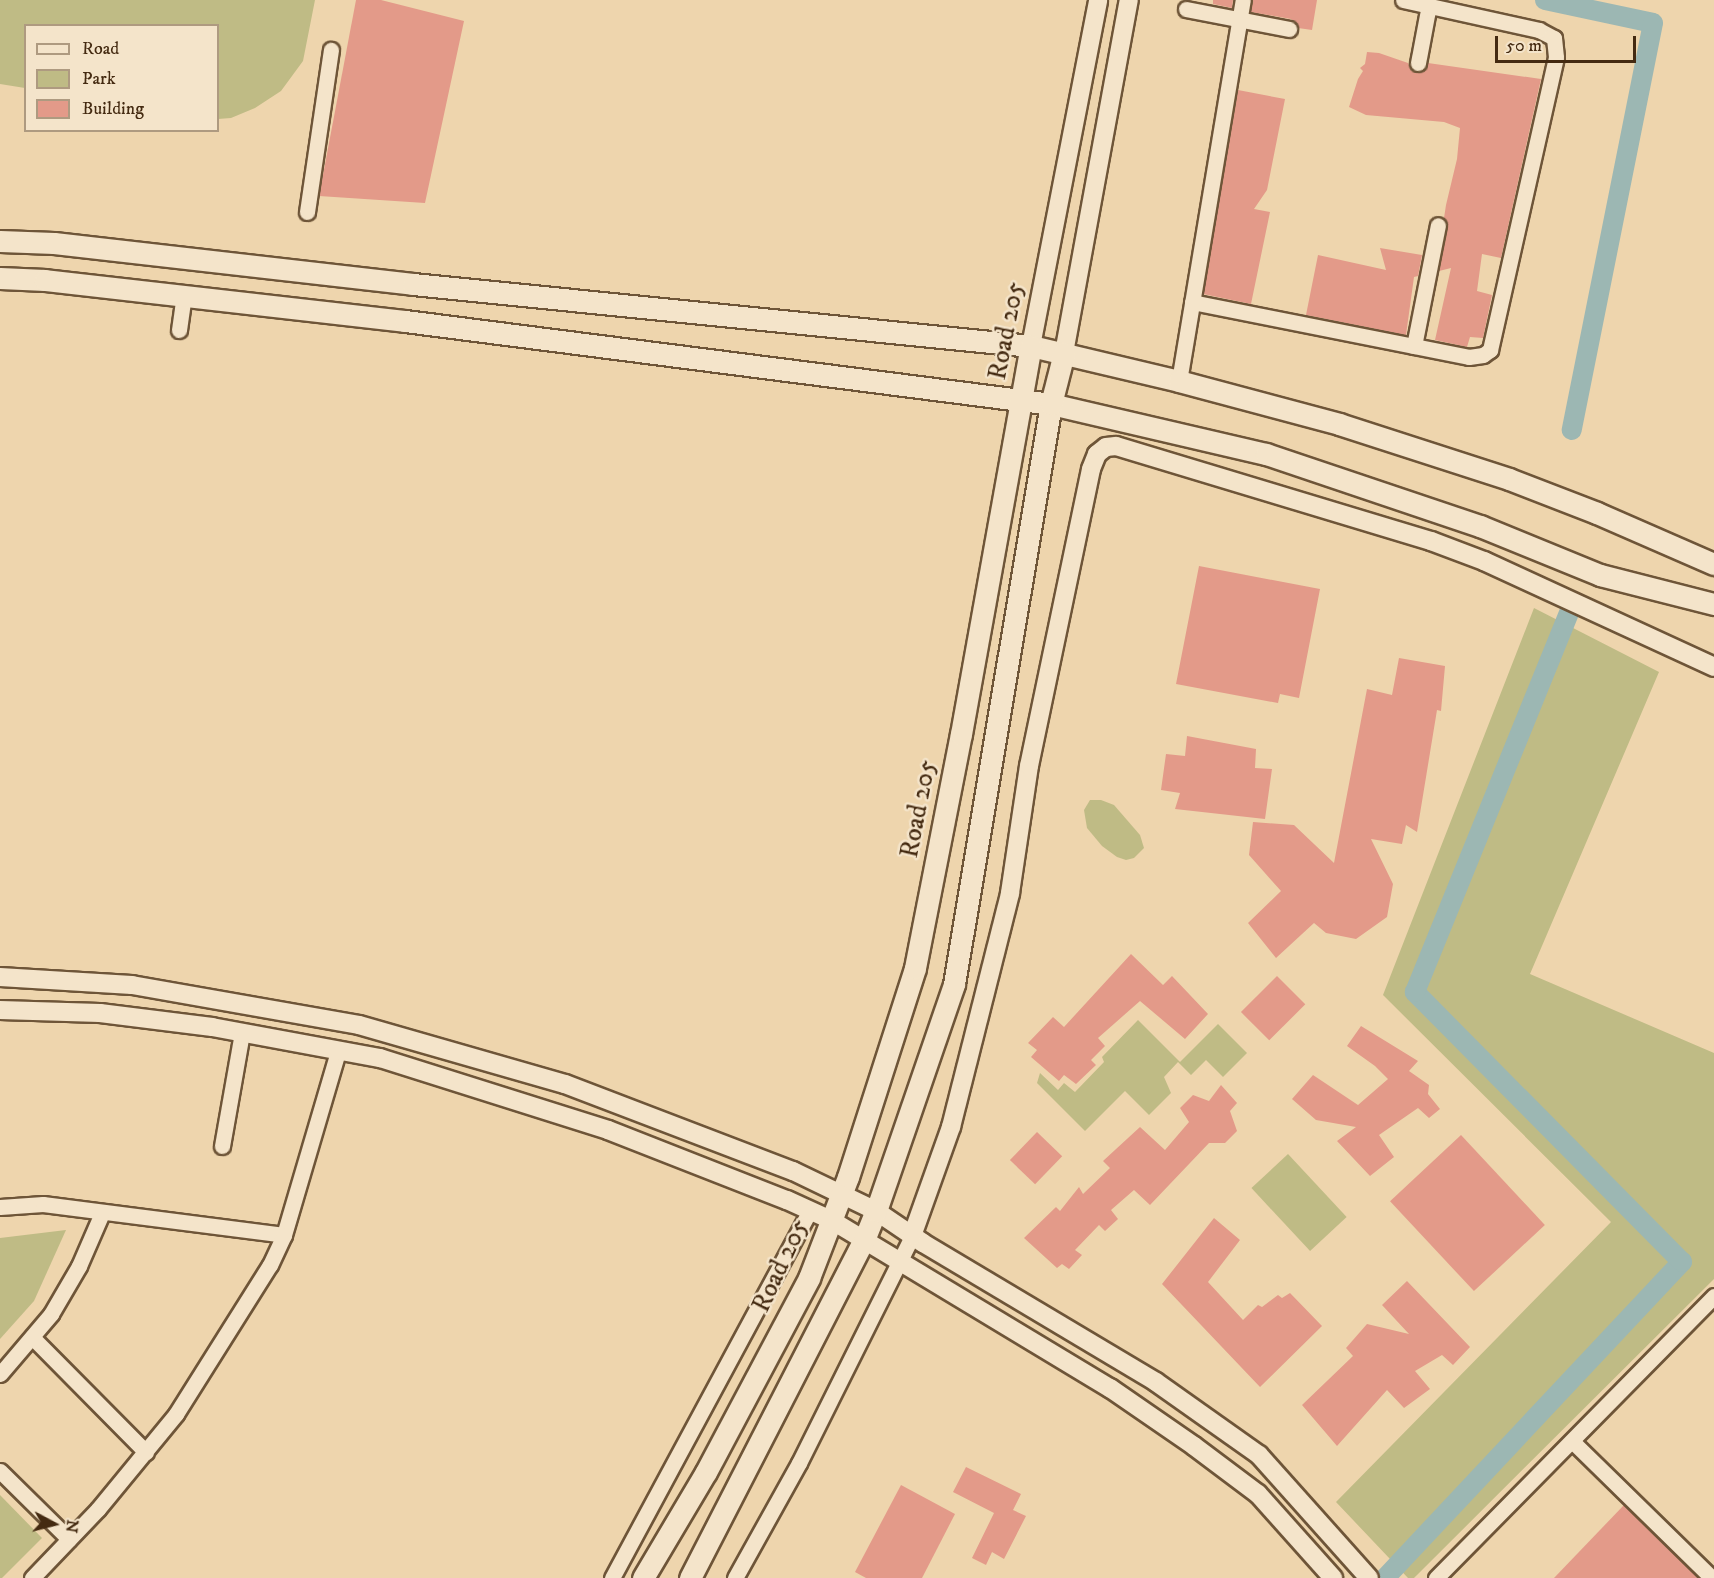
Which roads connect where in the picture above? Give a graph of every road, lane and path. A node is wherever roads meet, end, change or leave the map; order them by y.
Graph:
1 (1098, 0) edge
2 (1129, 0) edge
3 (1243, 0) edge
4 (1403, 0) edge
5 (1429, 5) junction
6 (1186, 9) dead end
7 (1239, 20) junction
8 (1289, 29) dead end
9 (331, 50) dead end
10 (1418, 63) dead end
11 (307, 212) dead end
12 (1438, 225) dead end
13 (0, 241) edge
14 (0, 278) edge
15 (184, 295) junction
16 (1192, 302) junction
17 (179, 330) dead end
18 (1031, 346) junction
19 (1414, 346) junction
20 (1064, 353) junction
21 (1179, 381) junction
22 (1021, 401) junction
23 (1051, 404) junction
24 (1714, 564) edge
25 (1714, 604) edge
26 (1714, 667) edge
27 (0, 977) edge
28 (0, 1010) edge
29 (242, 1033) junction
30 (338, 1051) junction
31 (222, 1146) dead end
32 (841, 1195) junction
33 (0, 1207) edge
34 (810, 1210) junction
35 (876, 1211) junction
36 (102, 1213) junction
37 (831, 1220) junction
38 (284, 1235) junction
39 (912, 1236) junction
40 (864, 1240) junction
41 (900, 1263) junction
42 (1714, 1296) edge
43 (32, 1337) junction
44 (0, 1374) edge
45 (1572, 1441) junction
46 (146, 1452) junction
47 (0, 1471) edge
48 (69, 1539) junction
49 (1364, 1572) edge
50 (32, 1578) edge
51 (612, 1578) edge
52 (643, 1578) edge
53 (690, 1578) edge
54 (735, 1578) edge
55 (1333, 1578) edge
56 (1436, 1578) edge
57 (1712, 1578) edge

1 - 18 street, Road 205
2 - 20 street
3 - 7 street
4 - 5 street
5 - 10 street
5 - 19 street
6 - 7 street
7 - 8 street
7 - 16 street
9 - 11 street
12 - 19 street
13 - 18 main road
14 - 15 main road
15 - 17 street
15 - 22 main road
16 - 19 street
16 - 21 street
18 - 20 main road
18 - 22 main road, Road 205
20 - 21 main road
20 - 23 main road
21 - 24 main road
22 - 23 main road
22 - 32 main road, Road 205
23 - 25 main road
23 - 35 main road
26 - 39 street
27 - 32 street
28 - 29 street
29 - 30 street
29 - 31 street
30 - 34 street
30 - 38 street
32 - 35 street
32 - 37 main road, Road 205
33 - 36 street
34 - 37 street
34 - 51 street
35 - 39 street
35 - 40 main road
36 - 38 street
36 - 43 street
37 - 40 street
37 - 52 main road, Road 205
38 - 46 street
39 - 41 street
39 - 49 street
40 - 41 street
40 - 53 main road
41 - 54 street
41 - 55 street
42 - 45 street
43 - 44 street
43 - 46 street
45 - 56 street
45 - 57 street
46 - 48 street
47 - 48 street
48 - 50 street

